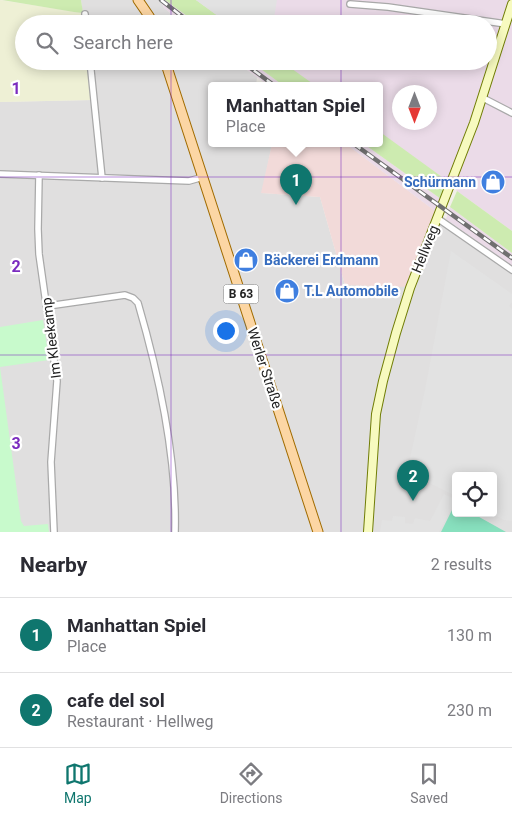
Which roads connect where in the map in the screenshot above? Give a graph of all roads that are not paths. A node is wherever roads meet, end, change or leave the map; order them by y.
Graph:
1 (138, 0) edge
2 (350, 4) dead end
3 (512, 4) edge
4 (148, 15) edge
5 (444, 15) edge
6 (497, 23) edge
7 (506, 24) junction
8 (497, 53) edge
9 (91, 70) edge
10 (168, 70) edge
11 (492, 70) edge
12 (483, 98) junction
13 (512, 113) edge
14 (0, 174) edge
15 (39, 175) junction
16 (203, 177) junction
17 (102, 178) junction
18 (437, 218) junction
19 (512, 270) edge
20 (48, 306) junction
21 (54, 532) edge
22 (175, 532) edge
23 (318, 532) edge
24 (368, 532) edge

1 - 4 main road
2 - 5 street
3 - 7 street, Hellweg
6 - 7 street
7 - 8 street, Hellweg
9 - 17 street
10 - 16 main road, Werler Straße / B 63
11 - 12 street, Hellweg
12 - 13 street
12 - 18 street, Hellweg
14 - 15 street
15 - 17 street
15 - 20 street, Im Kleekamp
16 - 17 street
16 - 23 main road, Werler Straße / B 63
18 - 19 street
18 - 24 street, Hellweg
20 - 21 street, Im Kleekamp
20 - 22 street

